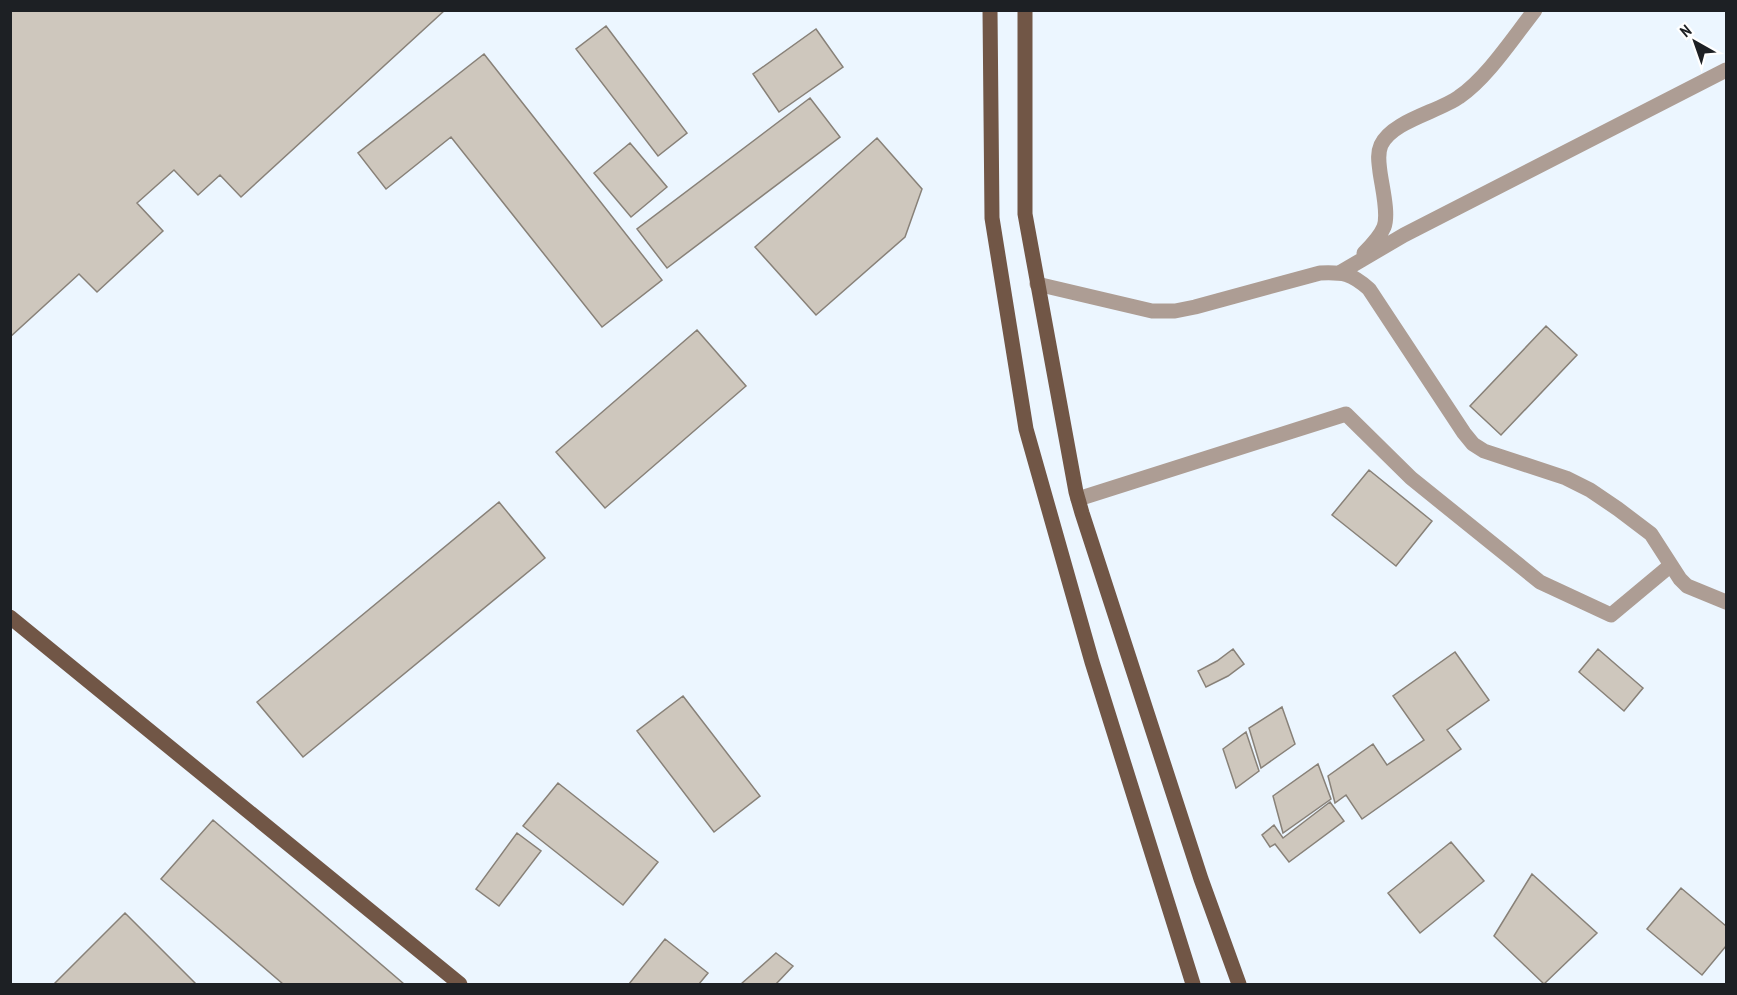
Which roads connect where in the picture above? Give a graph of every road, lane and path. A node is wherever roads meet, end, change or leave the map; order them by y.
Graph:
1 (990, 10) edge
2 (1025, 10) edge
3 (1535, 10) edge
4 (1726, 70) edge
5 (1347, 268) junction
6 (1036, 284) junction
7 (1078, 499) junction
8 (1671, 565) junction
9 (1726, 602) edge
10 (10, 617) edge
11 (460, 984) edge
12 (1193, 984) edge
13 (1239, 984) edge

1 - 12 main road
2 - 6 main road
3 - 5 street
4 - 5 street
5 - 6 street
5 - 8 street
6 - 7 main road
7 - 8 street
7 - 13 main road
8 - 9 street
10 - 11 main road

